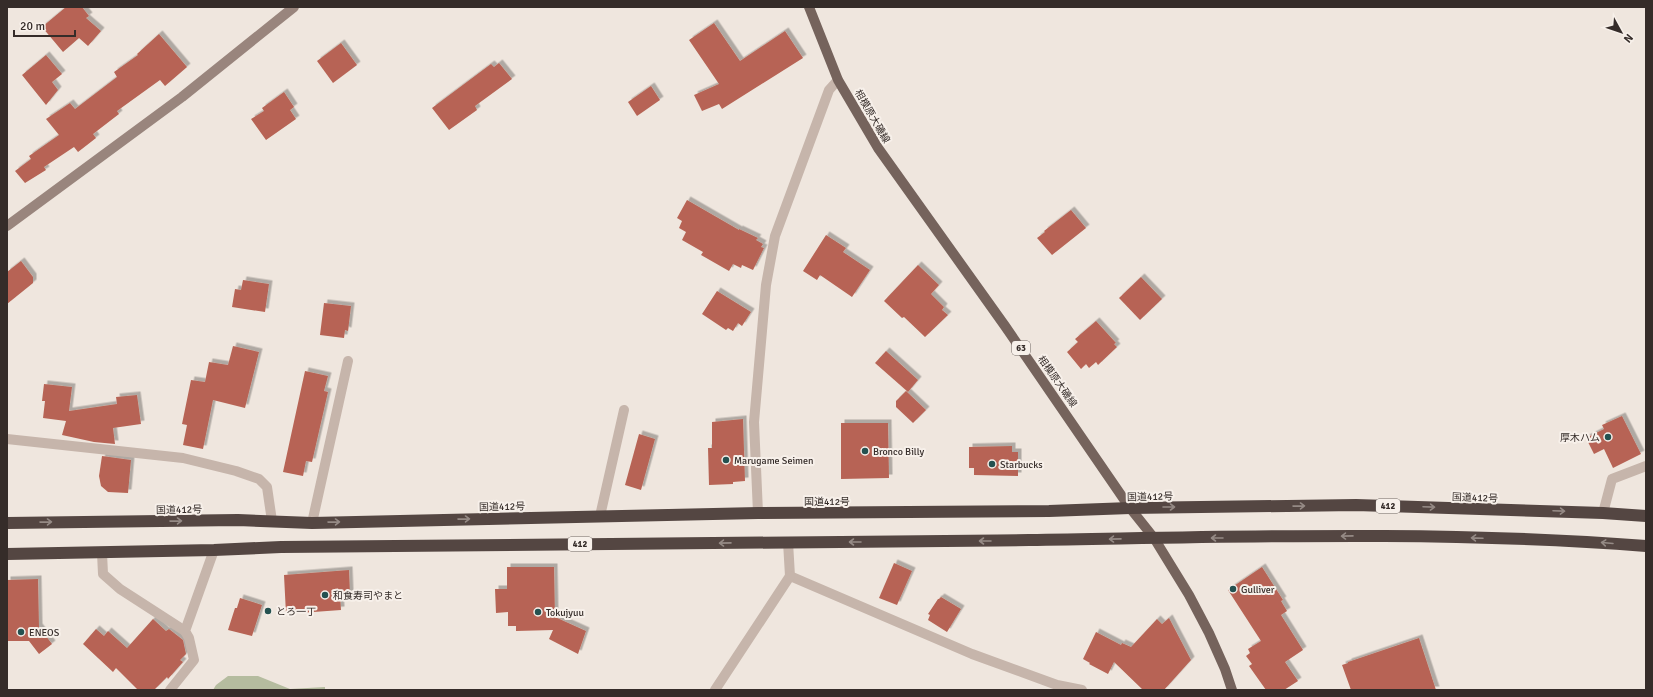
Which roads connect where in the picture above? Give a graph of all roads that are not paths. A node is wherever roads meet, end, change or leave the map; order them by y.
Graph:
1 (294, 7) edge
2 (809, 7) edge
3 (838, 80) junction
4 (7, 226) edge
5 (348, 361) dead end
6 (624, 410) dead end
7 (7, 439) edge
8 (1646, 466) edge
9 (1130, 508) junction
10 (1602, 512) junction
11 (758, 513) junction
12 (600, 516) junction
13 (1646, 516) edge
14 (272, 521) junction
15 (7, 523) edge
16 (312, 523) junction
17 (1154, 538) junction
18 (788, 542) junction
19 (1646, 546) edge
20 (214, 550) junction
21 (102, 553) junction
22 (7, 554) edge
23 (790, 576) junction
24 (185, 632) junction
25 (170, 690) edge
26 (715, 690) edge
27 (1082, 690) edge
28 (1232, 690) edge

1 - 4 street
2 - 3 main road, 相模原大磯線 / 63
3 - 9 main road, 相模原大磯線 / 63
3 - 11 street
5 - 16 street
6 - 12 street
7 - 14 street
8 - 10 street
9 -> 10 highway, 国道412号 / 412
9 - 11 highway, 国道412号 / 412
9 - 17 main road, 相模原大磯線 / 63
10 - 13 highway, 国道412号 / 412
11 - 12 highway, 国道412号 / 412
16 -> 12 highway, 国道412号 / 412
15 -> 14 highway, 国道412号 / 412
14 - 16 highway, 国道412号 / 412
17 -> 18 highway, 412
19 -> 17 highway, 412
17 - 28 main road, 相模原大磯線 / 63
18 -> 20 highway, 412
18 - 23 street
20 - 21 highway, 412
20 - 24 street
21 - 22 highway, 412
21 - 24 street
23 - 26 street
23 - 27 street
24 - 25 street

